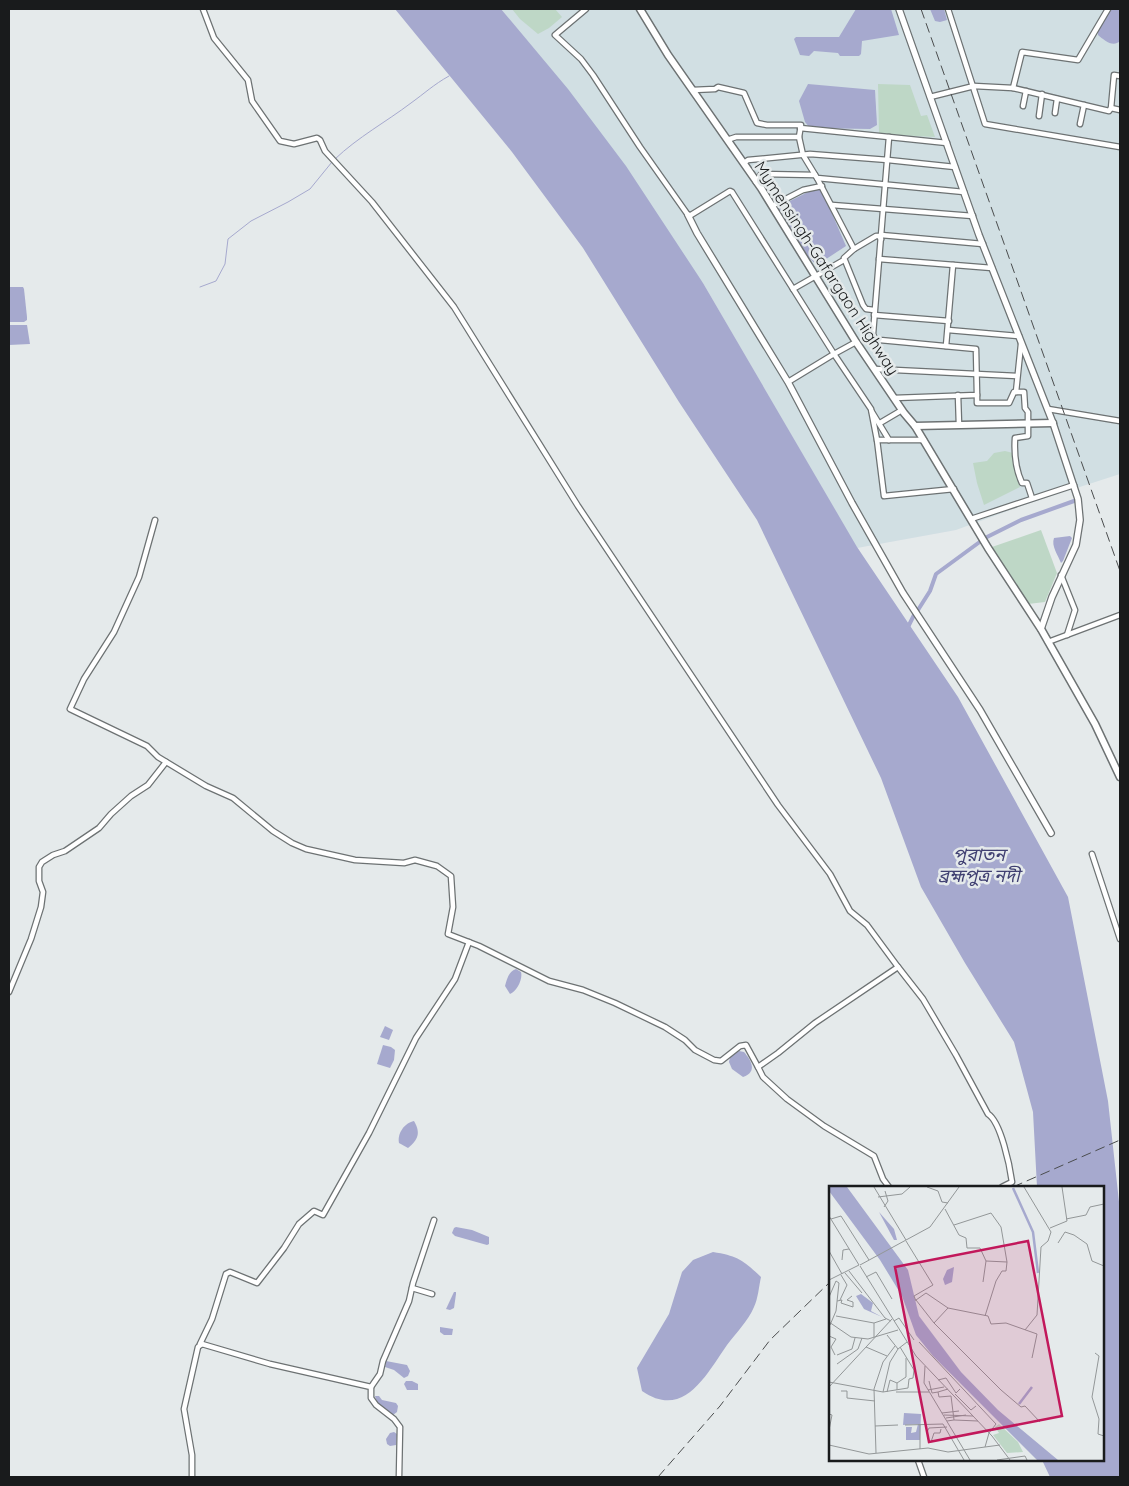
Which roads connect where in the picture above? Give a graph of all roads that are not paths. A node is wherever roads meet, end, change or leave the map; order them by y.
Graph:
1 (203, 9) edge
2 (586, 9) edge
3 (640, 9) edge
4 (899, 9) edge
5 (948, 9) edge
6 (1108, 9) edge
7 (1120, 76) edge
8 (974, 86) junction
9 (1013, 88) junction
10 (693, 90) junction
11 (1026, 91) junction
12 (1042, 94) junction
13 (930, 97) junction
14 (1057, 99) junction
15 (1018, 100) dead end
16 (1084, 106) junction
17 (1111, 108) junction
18 (1120, 110) edge
19 (1055, 112) dead end
20 (1039, 116) dead end
21 (1080, 124) dead end
22 (800, 128) junction
23 (799, 137) junction
24 (890, 137) junction
25 (729, 142) junction
26 (947, 143) junction
27 (1120, 147) edge
28 (803, 155) junction
29 (888, 160) junction
30 (744, 163) junction
31 (955, 167) junction
32 (816, 176) junction
33 (756, 182) junction
34 (885, 185) junction
35 (822, 186) junction
36 (964, 192) junction
37 (832, 205) junction
38 (772, 206) junction
39 (883, 209) junction
40 (688, 215) junction
41 (973, 216) junction
42 (881, 237) junction
43 (983, 244) junction
44 (854, 249) junction
45 (879, 259) junction
46 (844, 260) junction
47 (954, 265) junction
48 (992, 268) junction
49 (816, 275) junction
50 (793, 290) junction
51 (874, 313) junction
52 (948, 321) junction
53 (948, 330) junction
54 (1020, 338) junction
55 (856, 342) junction
56 (946, 346) junction
57 (834, 354) junction
58 (875, 369) junction
59 (976, 374) junction
60 (1017, 376) junction
61 (788, 382) junction
62 (1016, 392) junction
63 (976, 395) junction
64 (958, 396) junction
65 (894, 398) junction
66 (870, 409) junction
67 (1048, 409) junction
68 (902, 410) junction
69 (1120, 421) edge
70 (880, 423) junction
71 (1053, 423) junction
72 (1028, 424) junction
73 (959, 425) junction
74 (915, 426) junction
75 (877, 440) junction
76 (889, 440) junction
77 (924, 440) junction
78 (1074, 485) junction
79 (954, 489) junction
80 (1032, 498) junction
81 (971, 519) junction
82 (155, 520) dead end
83 (1061, 575) junction
84 (1120, 615) edge
85 (1041, 629) junction
86 (1067, 635) junction
87 (1048, 642) junction
88 (166, 762) junction
89 (1120, 777) edge
90 (1051, 832) dead end
91 (1092, 854) dead end
92 (1120, 939) edge
93 (469, 942) junction
94 (898, 967) junction
95 (9, 992) edge
96 (758, 1067) junction
97 (1011, 1171) junction
98 (888, 1186) edge
99 (1004, 1186) edge
100 (1016, 1186) edge
101 (434, 1220) dead end
102 (412, 1288) junction
103 (432, 1294) dead end
104 (200, 1344) junction
105 (371, 1387) junction
106 (918, 1461) edge
107 (192, 1477) edge
108 (399, 1477) edge
109 (924, 1477) edge

1 - 94 street
2 - 40 street
3 - 10 main road, Mymensingh-Gafargaon Highway
4 - 13 street
5 - 8 street
6 - 9 street
7 - 17 street
8 - 9 street
8 - 13 street
8 - 27 street
9 - 11 street
10 - 22 street
10 - 25 main road, Mymensingh-Gafargaon Highway
11 - 12 street
11 - 15 street
12 - 14 street
12 - 20 street
13 - 26 street
14 - 16 street
14 - 19 street
16 - 17 street
16 - 21 street
17 - 18 street
22 - 23 street
22 - 24 street
23 - 25 street
23 - 28 street
24 - 26 street
24 - 29 street
25 - 30 main road, Mymensingh-Gafargaon Highway
26 - 31 street
28 - 29 street
28 - 30 street
28 - 32 street
29 - 31 street
29 - 34 street
30 - 33 main road, Mymensingh-Gafargaon Highway
31 - 36 street
32 - 33 street
32 - 34 street
32 - 35 street
33 - 38 main road, Mymensingh-Gafargaon Highway
34 - 36 street
34 - 39 street
35 - 37 street
35 - 38 street
36 - 41 street
37 - 39 street
37 - 44 street
38 - 49 main road, Mymensingh-Gafargaon Highway
39 - 41 street
39 - 42 street
40 - 50 street
40 - 61 street
41 - 43 street
42 - 43 street
42 - 44 street
42 - 45 street
43 - 48 street
44 - 46 street
45 - 47 street
45 - 51 street
46 - 49 street
46 - 51 street
47 - 48 street
47 - 52 street
48 - 54 street
49 - 50 street
49 - 55 main road, Mymensingh-Gafargaon Highway
50 - 57 street
51 - 52 street
51 - 56 street
52 - 53 street
53 - 54 street
53 - 56 street
54 - 60 street
54 - 67 street
55 - 57 street
55 - 58 main road, Mymensingh-Gafargaon Highway
56 - 59 street
57 - 61 street
57 - 66 street
58 - 59 street
58 - 65 main road, Mymensingh-Gafargaon Highway
59 - 60 street
59 - 63 street
60 - 62 street
61 - 90 street
62 - 63 street
62 - 72 street
63 - 64 street
64 - 65 street
64 - 73 street
65 - 68 main road, Mymensingh-Gafargaon Highway
66 - 70 street
66 - 75 street
67 - 69 street
67 - 71 street
68 - 70 street
68 - 74 main road, Mymensingh-Gafargaon Highway
70 - 76 street
71 - 72 main road
71 - 78 street
72 - 73 main road
72 - 80 street
73 - 74 main road
74 - 77 main road, Mymensingh-Gafargaon Highway
75 - 76 street
75 - 79 street
76 - 77 street
77 - 79 main road, Mymensingh-Gafargaon Highway
78 - 80 street
78 - 83 street
79 - 81 main road, Mymensingh-Gafargaon Highway
80 - 81 street
81 - 85 main road, Mymensingh-Gafargaon Highway
82 - 88 street
83 - 85 street
83 - 86 street
84 - 86 street
85 - 87 main road, Mymensingh-Gafargaon Highway
86 - 87 street
87 - 89 main road, Mymensingh-Gafargaon Highway
88 - 93 street
88 - 95 street
91 - 92 street
93 - 96 street
93 - 104 street
94 - 96 street
94 - 97 street
96 - 98 street
97 - 99 street
97 - 100 street
101 - 102 street
102 - 103 street
102 - 105 street
104 - 105 street
104 - 107 street
105 - 108 street
106 - 109 street

